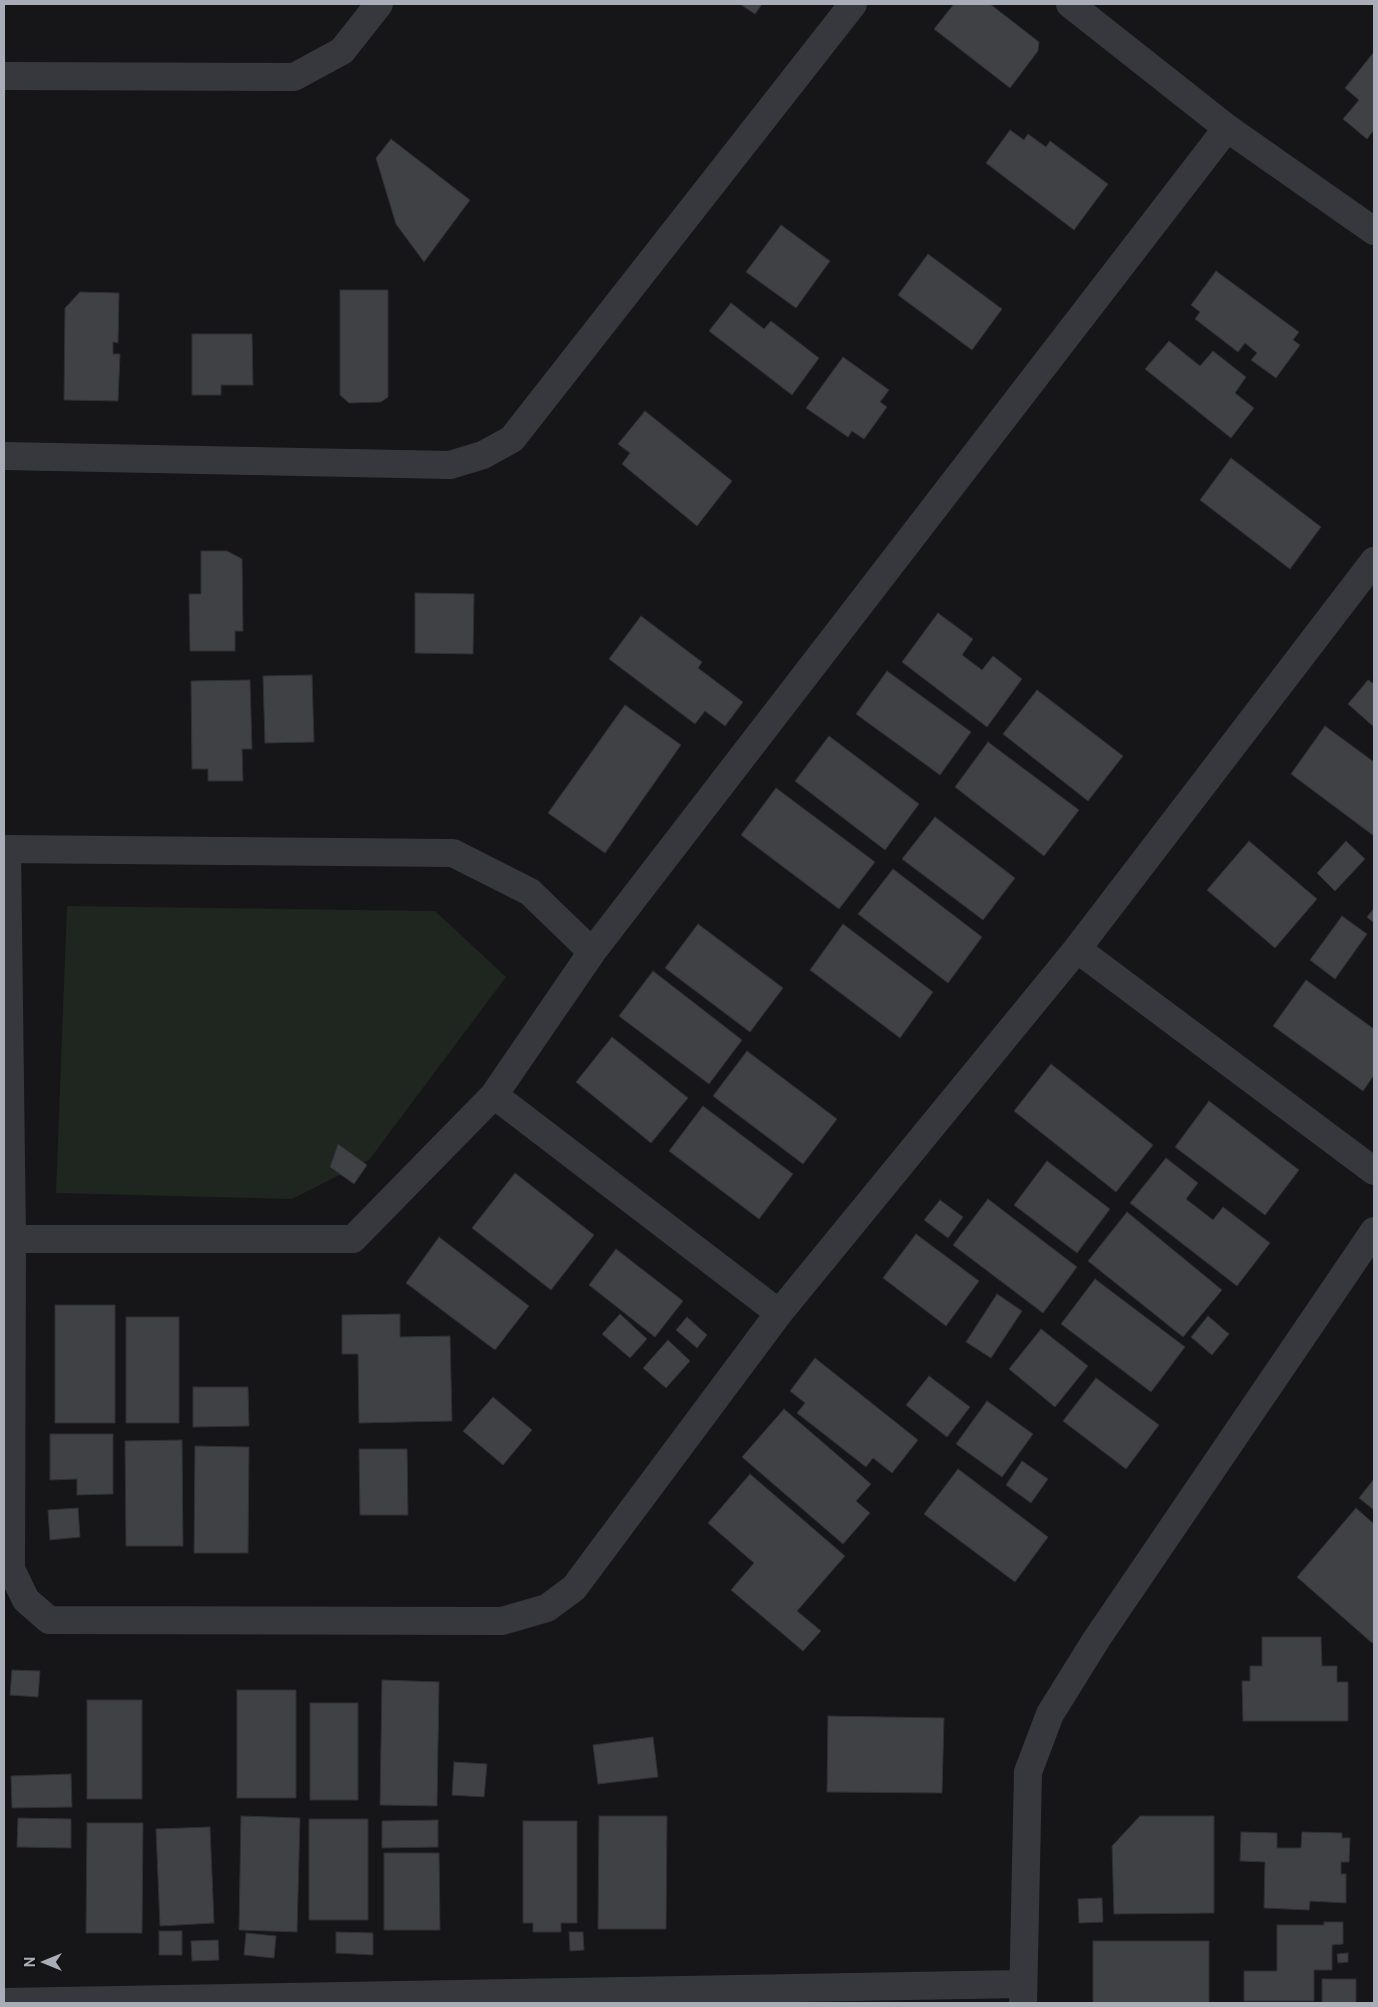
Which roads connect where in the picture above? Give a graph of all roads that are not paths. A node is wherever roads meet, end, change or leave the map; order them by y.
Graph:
1 (379, 4) edge
2 (853, 4) edge
3 (1070, 4) edge
4 (4, 76) edge
5 (1227, 128) junction
6 (1374, 231) edge
7 (4, 456) edge
8 (1374, 561) edge
9 (6, 849) edge
10 (1077, 949) junction
11 (592, 952) junction
12 (494, 1095) junction
13 (1374, 1171) edge
14 (1374, 1231) edge
15 (12, 1239) junction
16 (779, 1313) junction
17 (1023, 1993) edge
18 (4, 2002) edge

1 - 4 street
2 - 7 street
3 - 5 street
5 - 6 street
5 - 11 street
8 - 10 street
9 - 11 street
9 - 15 street
10 - 13 street
10 - 16 street
11 - 12 street
12 - 15 street
12 - 16 street
14 - 17 street
15 - 16 street
17 - 18 street

